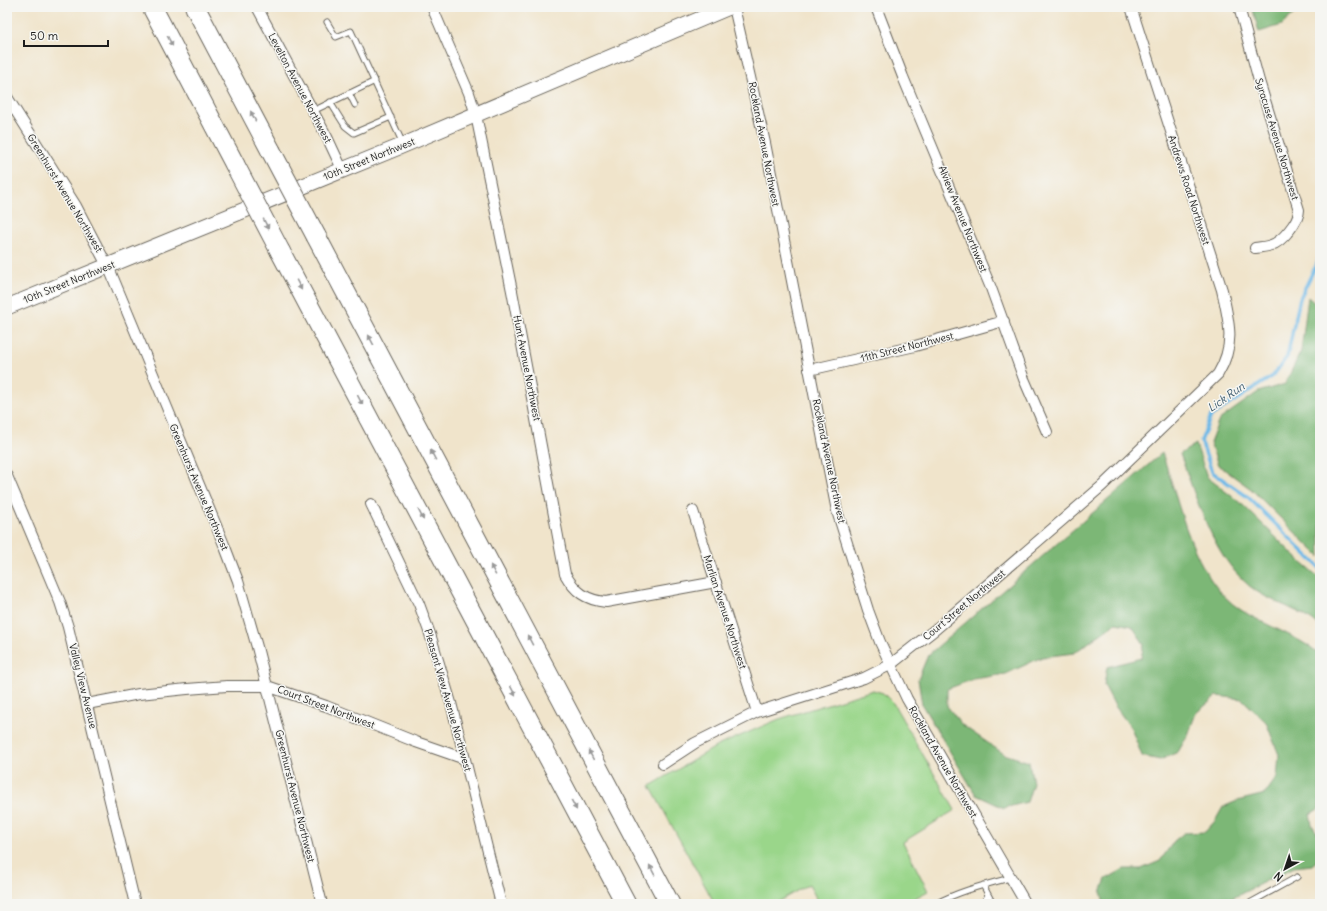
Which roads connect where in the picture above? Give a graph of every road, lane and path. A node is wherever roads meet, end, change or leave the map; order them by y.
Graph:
1 (152, 7) edge
2 (195, 7) edge
3 (257, 7) edge
4 (432, 7) edge
5 (729, 7) edge
6 (734, 7) edge
7 (876, 7) edge
8 (1131, 7) edge
9 (1239, 7) edge
10 (327, 22) dead end
11 (375, 81) junction
12 (349, 93) junction
13 (7, 98) edge
14 (330, 102) junction
15 (355, 105) dead end
16 (313, 111) junction
17 (476, 115) junction
18 (391, 117) junction
19 (403, 145) junction
20 (342, 169) junction
21 (1255, 248) dead end
22 (108, 265) junction
23 (7, 307) edge
24 (1004, 321) junction
25 (809, 370) junction
26 (1218, 374) joint
27 (1047, 432) dead end
28 (7, 476) edge
29 (371, 504) dead end
30 (693, 511) dead end
31 (716, 582) junction
32 (890, 665) junction
33 (267, 686) junction
34 (87, 704) junction
35 (757, 712) junction
36 (465, 759) junction
37 (662, 764) dead end
38 (1297, 877) dead end
39 (1010, 878) junction
40 (983, 885) junction
41 (988, 895) junction
42 (135, 904) edge
43 (322, 904) edge
44 (501, 904) edge
45 (626, 904) edge
46 (670, 904) edge
47 (935, 904) edge
48 (983, 904) edge
49 (993, 904) edge
50 (1026, 904) edge
51 (1248, 904) edge

1 -> 45 highway, bridge
46 -> 2 highway, bridge
3 - 16 street, Levelton Avenue Northwest
4 - 17 street, Hunt Avenue Northwest
5 - 17 main road, 10th Street Northwest
6 - 25 street, Rockland Avenue Northwest
7 - 24 street, Alview Avenue Northwest
8 - 26 street, Andrews Road Northwest
9 - 21 street, Syracuse Avenue Northwest
10 - 11 lane
11 - 12 lane
11 - 18 lane
12 - 14 lane
12 - 15 lane
13 - 22 street, Greenhurst Avenue Northwest
14 - 16 lane
14 - 18 lane
16 - 20 street, Levelton Avenue Northwest
17 - 19 main road, 10th Street Northwest
17 - 31 street, Hunt Avenue Northwest
18 - 19 lane
19 - 20 main road, 10th Street Northwest
20 - 22 main road, 10th Street Northwest
22 - 23 main road, 10th Street Northwest
22 - 33 street, Greenhurst Avenue Northwest
24 - 25 street, 11th Street Northwest
24 - 27 street, Alview Avenue Northwest
25 - 32 street, Rockland Avenue Northwest
26 - 32 street, Court Street Northwest
28 - 34 street, Valley View Avenue
29 - 36 street, Pleasant View Avenue Northwest
30 - 31 street, Marlian Avenue Northwest
31 - 35 street, Marlian Avenue Northwest
32 - 35 street, Court Street Northwest
32 - 39 street, Rockland Avenue Northwest
33 - 34 street, Court Street Northwest
33 - 36 street, Court Street Northwest
33 - 43 street, Greenhurst Avenue Northwest
34 - 42 street, Valley View Avenue
35 - 37 street, Court Street Northwest
36 - 44 street, Pleasant View Avenue Northwest
38 - 51 lane
39 - 40 lane
39 - 50 street, Rockland Avenue Northwest
40 - 41 lane
40 - 47 lane
41 - 48 lane
41 - 49 lane

